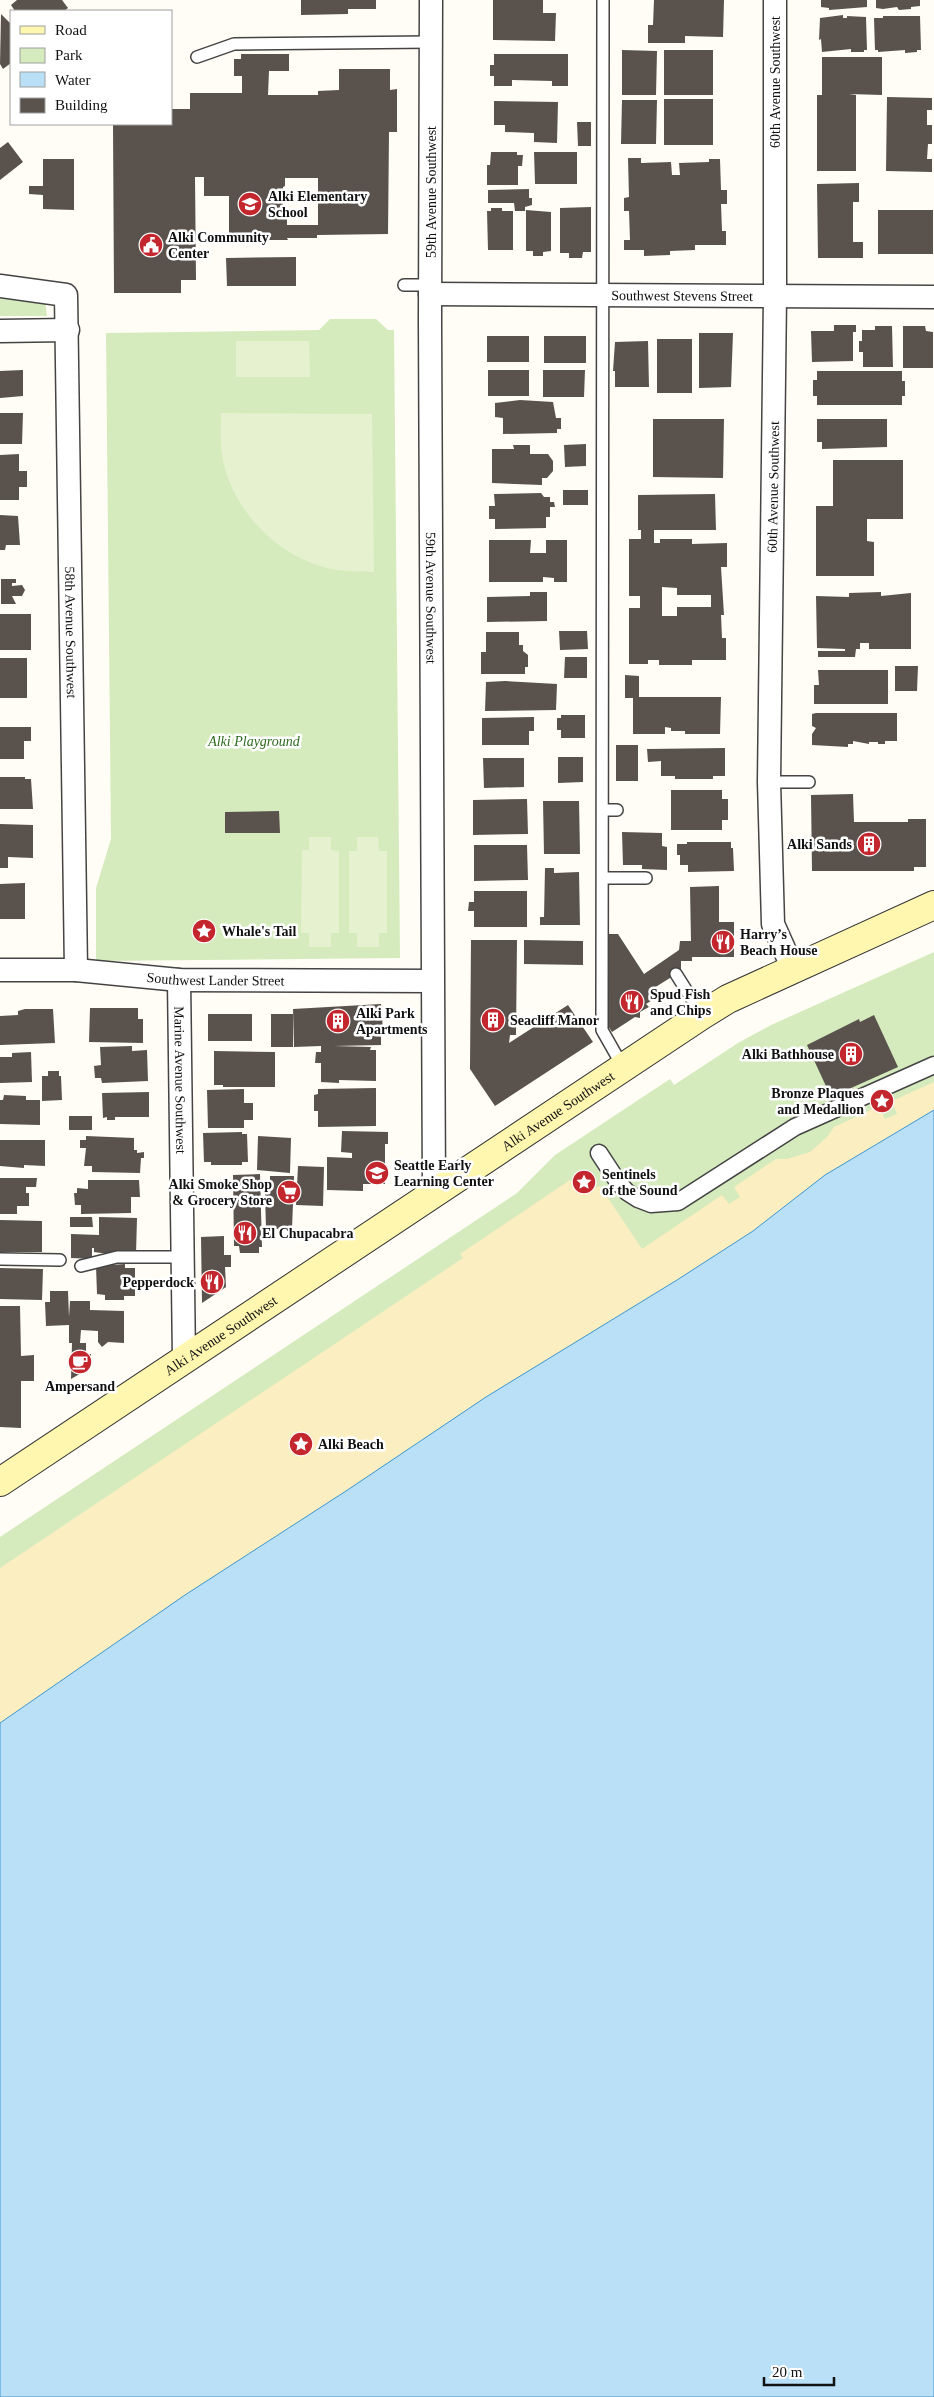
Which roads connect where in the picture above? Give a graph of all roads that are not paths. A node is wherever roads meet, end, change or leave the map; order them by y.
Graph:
1 (431, 0) edge
2 (603, 0) edge
3 (775, 0) edge
4 (431, 42) junction
5 (198, 56) dead end
6 (404, 284) dead end
7 (0, 286) edge
8 (431, 289) junction
9 (604, 295) junction
10 (775, 296) junction
11 (934, 298) edge
12 (68, 330) junction
13 (0, 331) edge
14 (769, 782) junction
15 (809, 782) dead end
16 (603, 810) junction
17 (617, 810) dead end
18 (603, 878) junction
19 (646, 878) dead end
20 (934, 905) edge
21 (792, 969) junction
22 (0, 970) edge
23 (76, 970) junction
24 (676, 974) dead end
25 (178, 980) junction
26 (432, 981) junction
27 (702, 1015) junction
28 (934, 1065) edge
29 (623, 1067) junction
30 (599, 1153) dead end
31 (434, 1194) junction
32 (182, 1256) junction
33 (0, 1259) edge
34 (60, 1260) dead end
35 (82, 1266) dead end
36 (184, 1360) junction
37 (0, 1482) edge

1 - 4 street, 59th Avenue Southwest
2 - 9 lane
3 - 10 street, 60th Avenue Southwest
4 - 5 lane
4 - 8 street, 59th Avenue Southwest
6 - 8 lane
7 - 12 street, 58th Avenue Southwest
8 - 9 street, Southwest Stevens Street
8 - 26 street, 59th Avenue Southwest
9 - 10 street, Southwest Stevens Street
9 - 16 lane
10 - 11 street, Southwest Stevens Street
10 - 14 street, 60th Avenue Southwest
12 - 13 street
12 - 23 street, 58th Avenue Southwest
14 - 15 lane
14 - 21 street, 60th Avenue Southwest
16 - 17 lane
16 - 18 lane
18 - 19 lane
18 - 29 lane
20 - 21 main road, Alki Avenue Southwest
21 - 27 main road, Alki Avenue Southwest
22 - 23 street, Southwest Lander Street
23 - 25 street, Southwest Lander Street
24 - 27 lane
25 - 26 street, Southwest Lander Street
25 - 32 street, Marine Avenue Southwest
26 - 31 street, 59th Avenue Southwest
27 - 29 main road, Alki Avenue Southwest
28 - 30 street
29 - 31 main road, Alki Avenue Southwest
31 - 36 main road, Alki Avenue Southwest
32 - 35 lane
32 - 36 street, Marine Avenue Southwest
33 - 34 lane
36 - 37 main road, Alki Avenue Southwest

